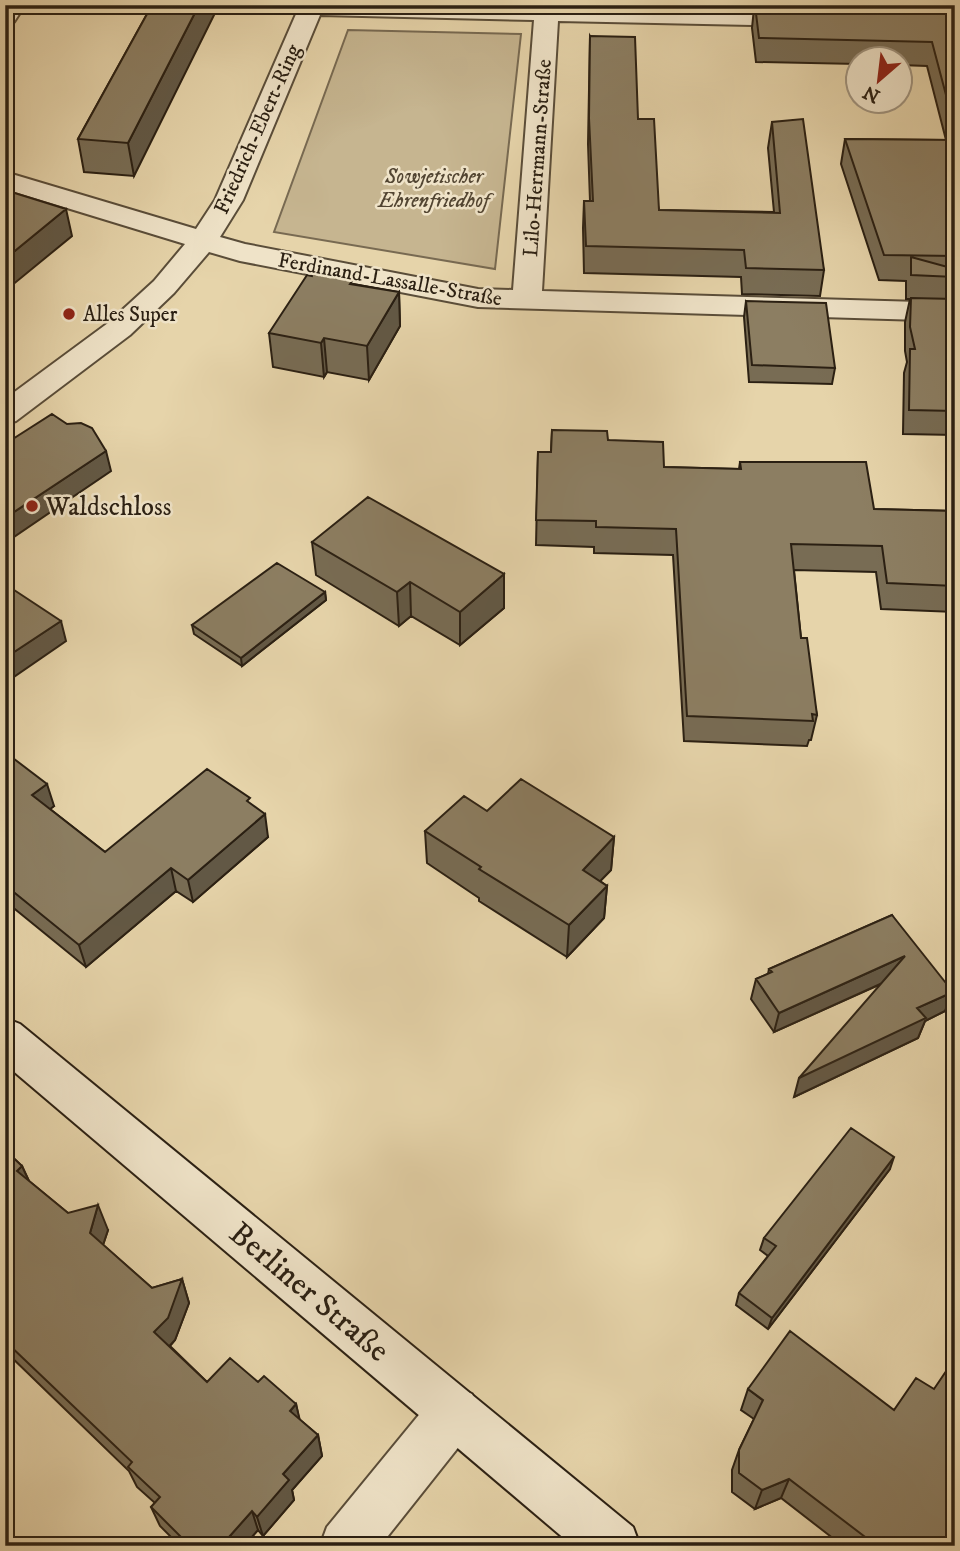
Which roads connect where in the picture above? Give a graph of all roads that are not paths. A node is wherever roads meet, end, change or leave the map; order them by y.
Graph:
1 (13, 5) edge
2 (311, 7) edge
3 (546, 15) junction
4 (5, 17) edge
5 (830, 20) edge
6 (5, 180) edge
7 (203, 241) junction
8 (527, 301) junction
9 (955, 312) edge
10 (5, 414) edge
11 (5, 1037) edge
12 (454, 1412) junction
13 (346, 1546) edge
14 (614, 1546) edge

1 - 4 street
2 - 3 street
2 - 7 street, Friedrich-Ebert-Ring
3 - 5 street
3 - 8 street, Lilo-Herrmann-Straße
6 - 7 street, Ferdinand-Lassalle-Straße
7 - 8 street, Ferdinand-Lassalle-Straße
7 - 10 street, Friedrich-Ebert-Ring
8 - 9 street, Ferdinand-Lassalle-Straße
11 - 12 street, Berliner Straße
12 - 13 street
12 - 14 street, Berliner Straße

